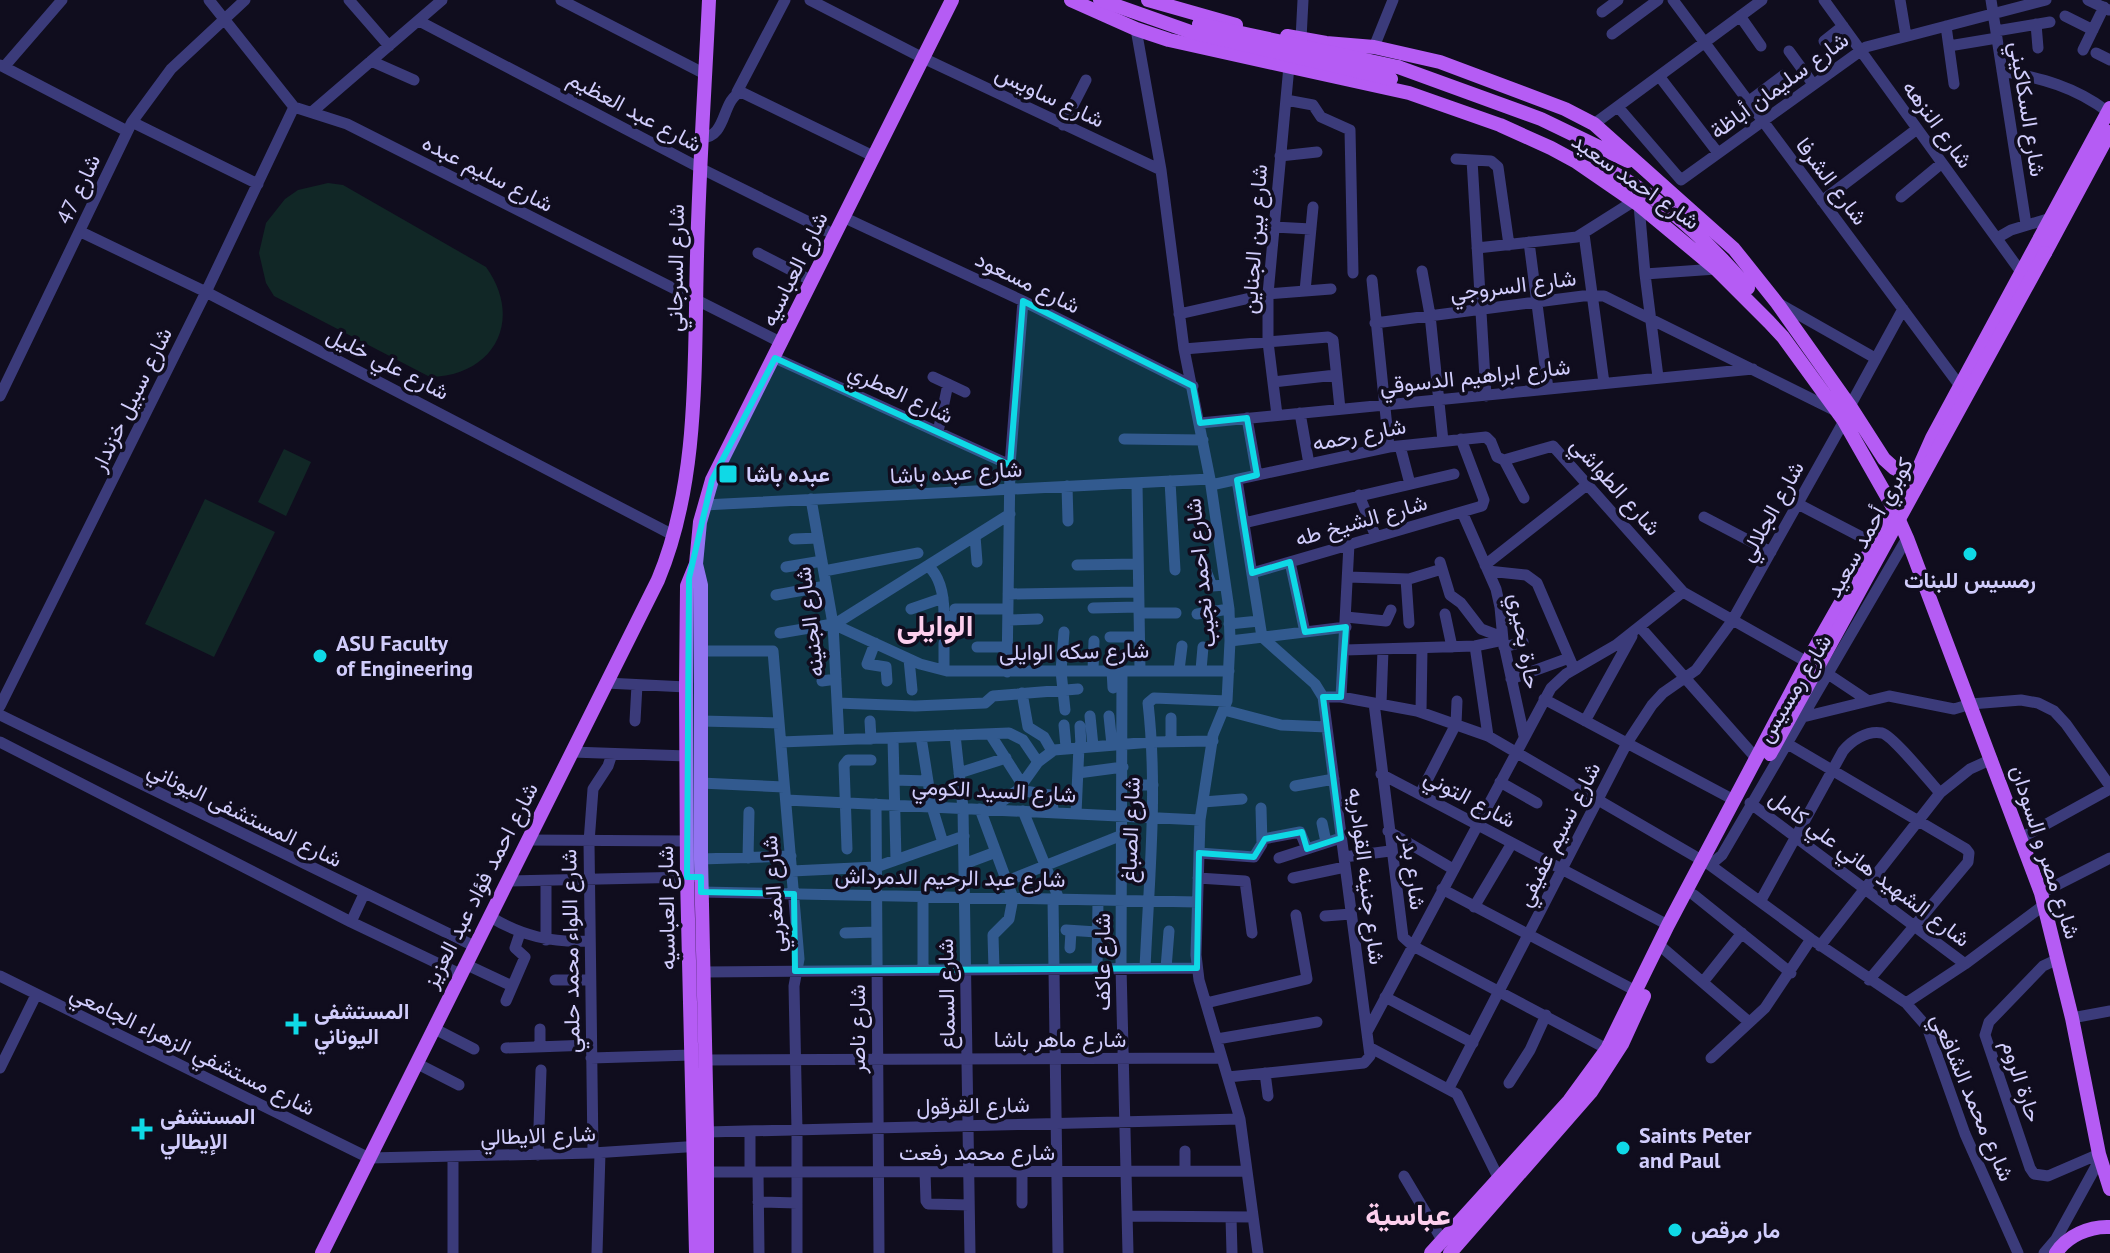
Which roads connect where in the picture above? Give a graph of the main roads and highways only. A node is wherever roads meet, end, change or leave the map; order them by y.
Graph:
1 (709, 0) edge
2 (952, 0) edge
3 (1071, 0) edge
4 (1100, 0) edge
5 (1116, 0) edge
6 (1148, 0) edge
7 (1304, 39) junction
8 (1290, 66) junction
9 (1318, 72) junction
10 (1394, 73) junction
11 (2109, 110) edge
12 (2110, 132) edge
13 (1649, 172) junction
14 (1783, 337) junction
15 (1843, 413) junction
16 (1914, 477) junction
17 (681, 503) junction
18 (703, 509) junction
19 (1894, 509) junction
20 (673, 535) joint
21 (1907, 538) junction
22 (696, 564) junction
23 (1763, 756) junction
24 (1706, 863) junction
25 (696, 882) junction
26 (1662, 948) junction
27 (699, 1058) junction
28 (703, 1141) junction
29 (2109, 1184) edge
30 (2110, 1227) edge
31 (1446, 1246) edge
32 (2052, 1250) edge
33 (322, 1253) edge
34 (696, 1253) edge
35 (707, 1253) edge
36 (1431, 1253) edge

1 - 17 main road, شارع السرجاني
2 - 18 main road, شارع العباسيه
3 - 8 main road, شارع احمد سعيد
4 - 10 main road, bridge
5 - 10 main road, bridge
6 - 7 main road, شارع احمد سعيد
7 - 8 main road
7 - 9 main road
7 - 13 main road, شارع احمد سعيد
8 - 9 main road, شارع احمد سعيد
9 - 14 main road, شارع احمد سعيد
10 - 13 main road
10 - 14 main road
11 - 16 main road, شارع رمسيس
12 - 23 main road, كوبري أحمد سعيد, bridge
13 - 15 main road, شارع احمد سعيد
14 - 15 main road, شارع احمد سعيد
15 - 16 main road, شارع احمد سعيد
15 - 19 main road, شارع احمد سعيد
16 - 21 main road, شارع رمسيس
17 - 18 main road
17 - 20 main road, شارع السرجاني
18 - 22 main road, شارع العباسيه
19 - 21 main road, شارع احمد سعيد
19 - 23 main road, شارع رمسيس
20 - 33 main road, شارع احمد فؤاد عبد العزيز
21 - 29 main road, شارع مصر و السودان
22 - 25 main road, شارع العباسيه
22 - 25 main road, شارع العباسيه
23 - 24 main road, كوبري أحمد سعيد
23 - 24 main road, شارع رمسيس
24 - 26 main road, شارع رمسيس
24 - 26 main road, شارع رمسيس
25 - 27 main road, شارع العباسيه
25 - 27 main road, شارع العباسيه
26 - 31 main road, شارع رمسيس
26 - 31 main road, شارع رمسيس
27 - 28 main road, شارع العباسيه
28 - 34 main road, شارع العباسيه
28 - 35 main road, شارع العباسيه
30 - 32 main road
31 - 36 main road, شارع رمسيس

